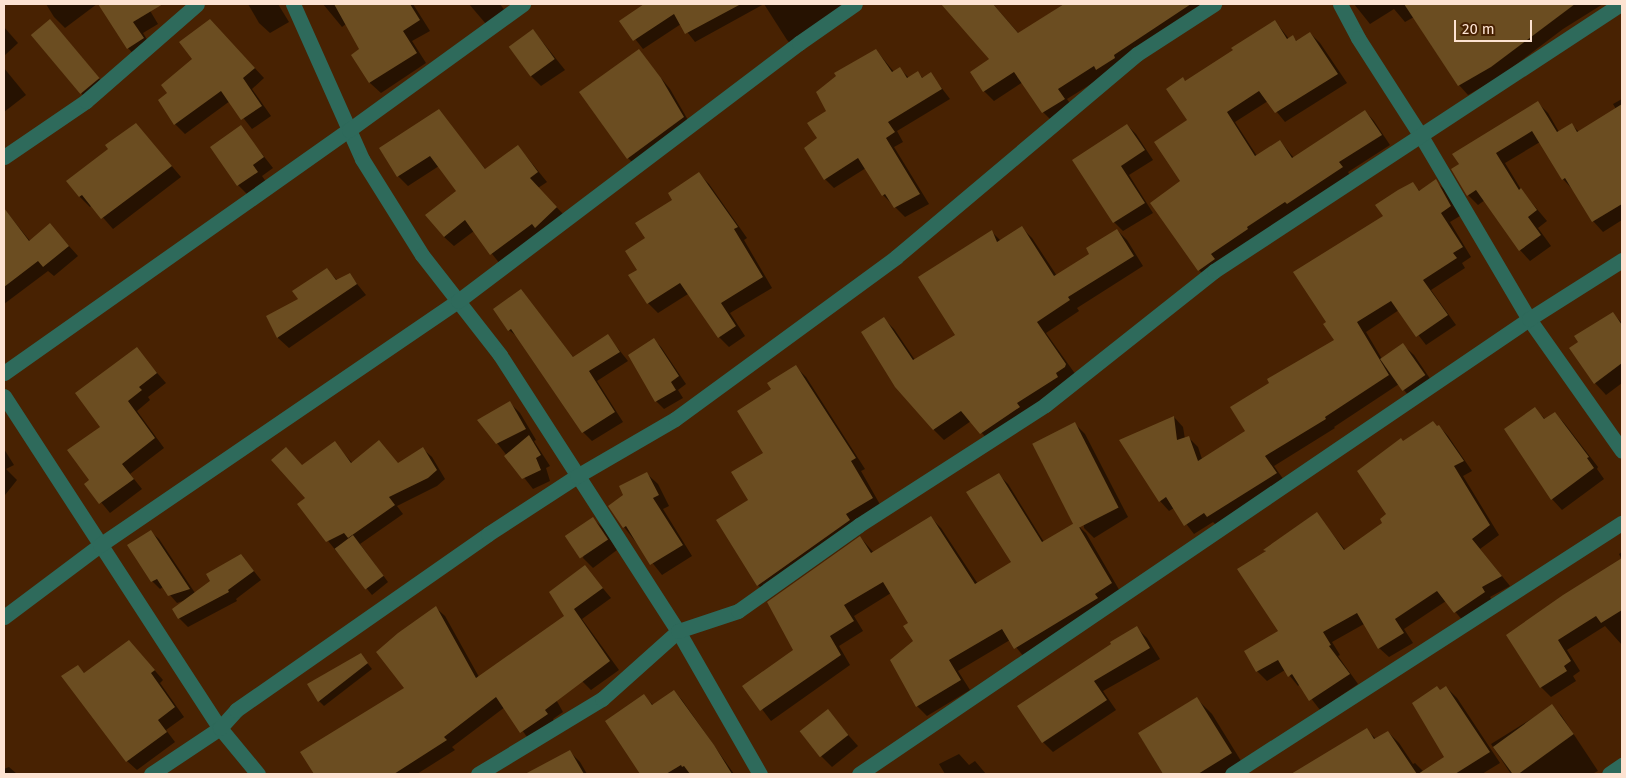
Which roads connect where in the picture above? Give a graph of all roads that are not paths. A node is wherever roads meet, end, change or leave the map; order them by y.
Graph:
1 (197, 4) edge
2 (293, 4) edge
3 (524, 4) edge
4 (855, 4) edge
5 (1214, 4) edge
6 (1340, 4) edge
7 (1620, 4) edge
8 (349, 130) junction
9 (1421, 136) junction
10 (4, 157) edge
11 (1622, 260) edge
12 (458, 301) junction
13 (1529, 320) junction
14 (4, 373) edge
15 (4, 396) edge
16 (1622, 451) edge
17 (577, 476) junction
18 (1622, 523) edge
19 (100, 545) junction
20 (4, 616) edge
21 (678, 631) junction
22 (220, 728) junction
23 (1622, 764) edge
24 (151, 774) edge
25 (258, 774) edge
26 (478, 774) edge
27 (760, 774) edge
28 (859, 774) edge
29 (1232, 774) edge
30 (1609, 774) edge

1 - 10 street
2 - 8 street
3 - 8 street
4 - 12 street
5 - 17 street
6 - 9 street
7 - 9 street
8 - 12 street
8 - 14 street
9 - 13 street
9 - 21 street
11 - 13 street
12 - 17 street
12 - 19 street
13 - 16 street
13 - 28 street
15 - 19 street
17 - 21 street
17 - 22 street
18 - 29 street
19 - 20 street
19 - 22 street
21 - 26 street
21 - 27 street
22 - 24 street
22 - 25 street
23 - 30 street

